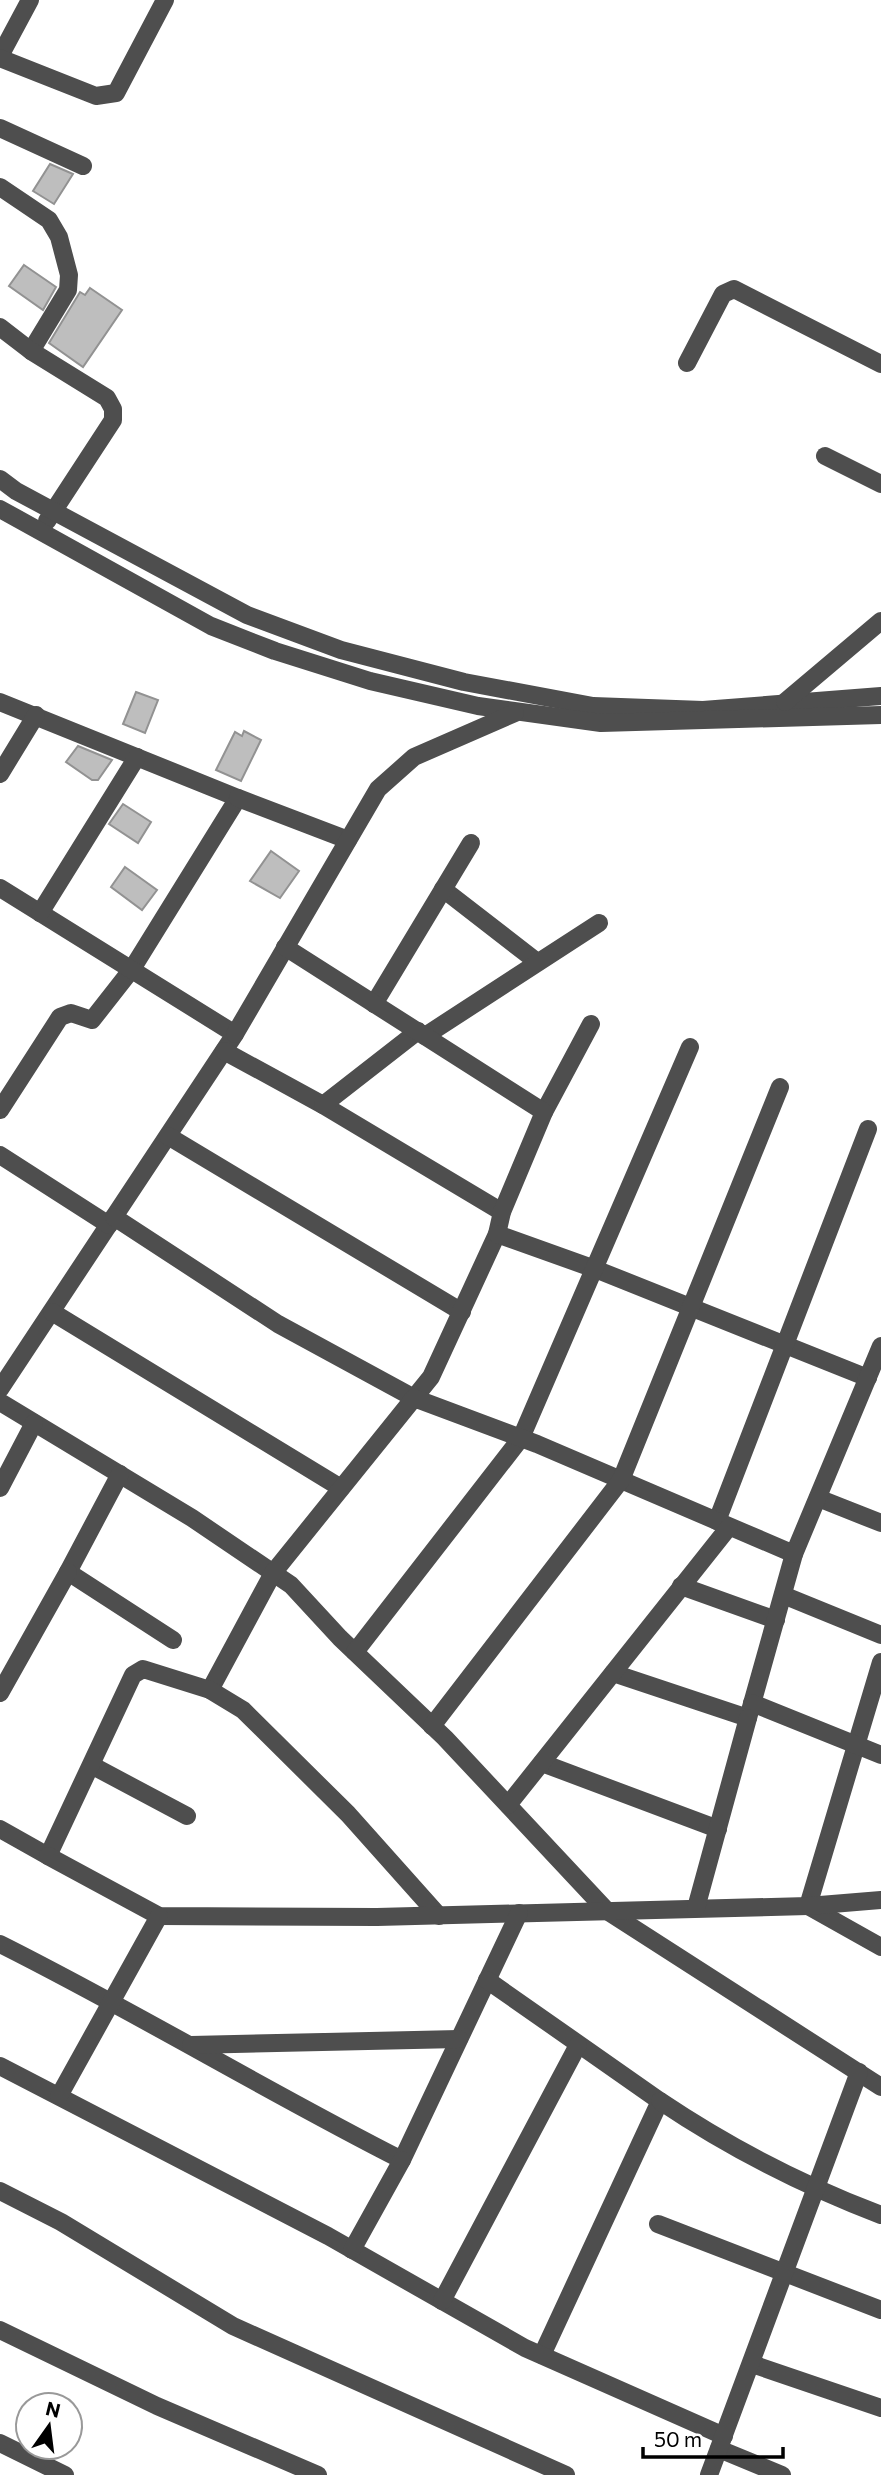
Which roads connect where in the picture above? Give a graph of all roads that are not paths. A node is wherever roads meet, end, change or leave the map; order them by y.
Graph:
1 (30, 0) edge
2 (165, 0) edge
3 (0, 57) edge
4 (0, 128) edge
5 (83, 166) dead end
6 (0, 187) edge
7 (0, 327) edge
8 (31, 351) junction
9 (687, 363) dead end
10 (881, 364) edge
11 (825, 456) dead end
12 (0, 479) edge
13 (881, 484) edge
14 (0, 509) edge
15 (53, 512) junction
16 (40, 532) junction
17 (881, 621) edge
18 (523, 696) junction
19 (881, 696) edge
20 (0, 702) edge
21 (784, 711) junction
22 (516, 713) junction
23 (36, 715) junction
24 (881, 715) edge
25 (137, 757) junction
26 (1, 770) edge
27 (238, 798) junction
28 (348, 840) junction
29 (471, 843) dead end
30 (0, 888) edge
31 (443, 889) junction
32 (40, 913) junction
33 (600, 923) dead end
34 (285, 947) junction
35 (536, 961) junction
36 (132, 969) junction
37 (374, 1004) junction
38 (591, 1024) dead end
39 (421, 1033) junction
40 (235, 1034) junction
41 (690, 1047) dead end
42 (224, 1051) junction
43 (780, 1087) dead end
44 (323, 1105) junction
45 (0, 1110) edge
46 (544, 1112) junction
47 (868, 1129) dead end
48 (168, 1136) junction
49 (0, 1155) edge
50 (502, 1212) junction
51 (112, 1221) junction
52 (497, 1234) junction
53 (595, 1269) junction
54 (691, 1307) junction
55 (51, 1312) junction
56 (462, 1312) junction
57 (783, 1346) junction
58 (881, 1346) edge
59 (868, 1378) junction
60 (0, 1389) edge
61 (414, 1398) junction
62 (0, 1402) edge
63 (34, 1423) junction
64 (521, 1438) junction
65 (120, 1474) junction
66 (621, 1480) junction
67 (0, 1488) edge
68 (341, 1489) junction
69 (818, 1498) junction
70 (881, 1523) edge
71 (723, 1524) junction
72 (794, 1554) junction
73 (68, 1572) junction
74 (273, 1573) junction
75 (681, 1587) junction
76 (783, 1595) junction
77 (776, 1620) junction
78 (881, 1635) edge
79 (173, 1640) dead end
80 (355, 1652) junction
81 (881, 1662) edge
82 (613, 1672) junction
83 (211, 1690) junction
84 (0, 1693) edge
85 (750, 1710) junction
86 (432, 1726) junction
87 (858, 1746) junction
88 (881, 1755) edge
89 (542, 1763) junction
90 (93, 1766) junction
91 (508, 1805) junction
92 (187, 1816) dead end
93 (0, 1829) edge
94 (718, 1829) junction
95 (48, 1856) junction
96 (881, 1900) edge
97 (808, 1906) junction
98 (696, 1908) junction
99 (607, 1911) junction
100 (519, 1913) junction
101 (159, 1916) junction
102 (439, 1916) junction
103 (0, 1944) edge
104 (881, 1947) edge
105 (487, 1980) junction
106 (112, 2000) junction
107 (459, 2039) junction
108 (191, 2045) junction
109 (578, 2045) junction
110 (0, 2066) edge
111 (859, 2072) junction
112 (881, 2087) edge
113 (59, 2096) junction
114 (660, 2101) junction
115 (402, 2160) junction
116 (816, 2190) junction
117 (0, 2191) edge
118 (881, 2215) edge
119 (658, 2224) dead end
120 (352, 2250) junction
121 (786, 2272) junction
122 (442, 2301) junction
123 (881, 2310) edge
124 (0, 2330) edge
125 (542, 2356) junction
126 (752, 2364) junction
127 (881, 2408) edge
128 (721, 2442) junction
129 (0, 2443) edge
130 (65, 2475) edge
131 (318, 2475) edge
132 (566, 2475) edge
133 (709, 2475) edge
134 (782, 2475) edge

1 - 3 street
2 - 3 street
4 - 5 street
6 - 8 street
7 - 8 street
8 - 15 street
9 - 10 street
11 - 13 street
12 - 15 street
14 - 16 street
15 - 16 street
15 - 18 street
16 - 22 street
17 - 21 street
18 - 21 street
18 - 22 street
19 - 21 street
20 - 23 street
21 - 22 street
21 - 24 street
22 - 28 street
23 - 25 street
23 - 26 street
25 - 27 street
25 - 32 street
27 - 28 street
27 - 36 street
28 - 34 street
29 - 31 street
30 - 32 street
31 - 35 street
31 - 37 street
32 - 36 street
33 - 35 street
34 - 37 street
34 - 40 street
35 - 39 street
36 - 40 street
36 - 45 street
37 - 39 street
38 - 46 street
39 - 44 street
39 - 46 street
40 - 42 street
41 - 53 street
42 - 44 street
42 - 48 street
43 - 54 street
44 - 50 street
46 - 50 street
47 - 57 street
48 - 51 street
48 - 56 street
49 - 51 street
50 - 52 street
51 - 55 street
51 - 61 street
52 - 53 street
52 - 56 street
53 - 54 street
53 - 64 street
54 - 57 street
54 - 66 street
55 - 60 street
55 - 68 street
56 - 61 street
57 - 59 street
57 - 71 street
58 - 59 street
59 - 69 street
61 - 64 street
61 - 68 street
62 - 63 street
63 - 65 street
63 - 67 street
64 - 66 street
64 - 80 street
65 - 73 street
65 - 74 street
66 - 71 street
66 - 86 street
68 - 74 street
69 - 70 street
69 - 72 street
71 - 72 street
71 - 75 street
72 - 76 street
73 - 79 street
73 - 84 street
74 - 80 street
74 - 83 street
75 - 77 street
75 - 82 street
76 - 77 street
76 - 78 street
77 - 85 street
80 - 86 street
81 - 87 street
82 - 85 street
82 - 89 street
83 - 90 street
83 - 102 street
85 - 87 street
85 - 94 street
86 - 91 street
87 - 88 street
87 - 97 street
89 - 91 street
89 - 94 street
90 - 92 street
90 - 95 street
91 - 99 street
93 - 95 street
94 - 98 street
95 - 101 street
96 - 97 street
97 - 98 street
97 - 104 street
98 - 99 street
99 - 100 street
99 - 111 street
100 - 102 street
100 - 105 street
101 - 102 street
101 - 106 street
103 - 106 street
105 - 107 street
105 - 109 street
106 - 108 street
106 - 113 street
107 - 108 street
107 - 115 street
108 - 115 street
109 - 114 street
109 - 122 street
110 - 113 street
111 - 112 street
111 - 116 street
113 - 120 street
114 - 116 street
114 - 125 street
115 - 120 street
116 - 118 street
116 - 121 street
117 - 132 street
119 - 121 street
120 - 122 street
121 - 123 street
121 - 126 street
122 - 125 street
124 - 131 street
125 - 128 street
126 - 127 street
126 - 128 street
128 - 133 street
128 - 134 street
129 - 130 street

